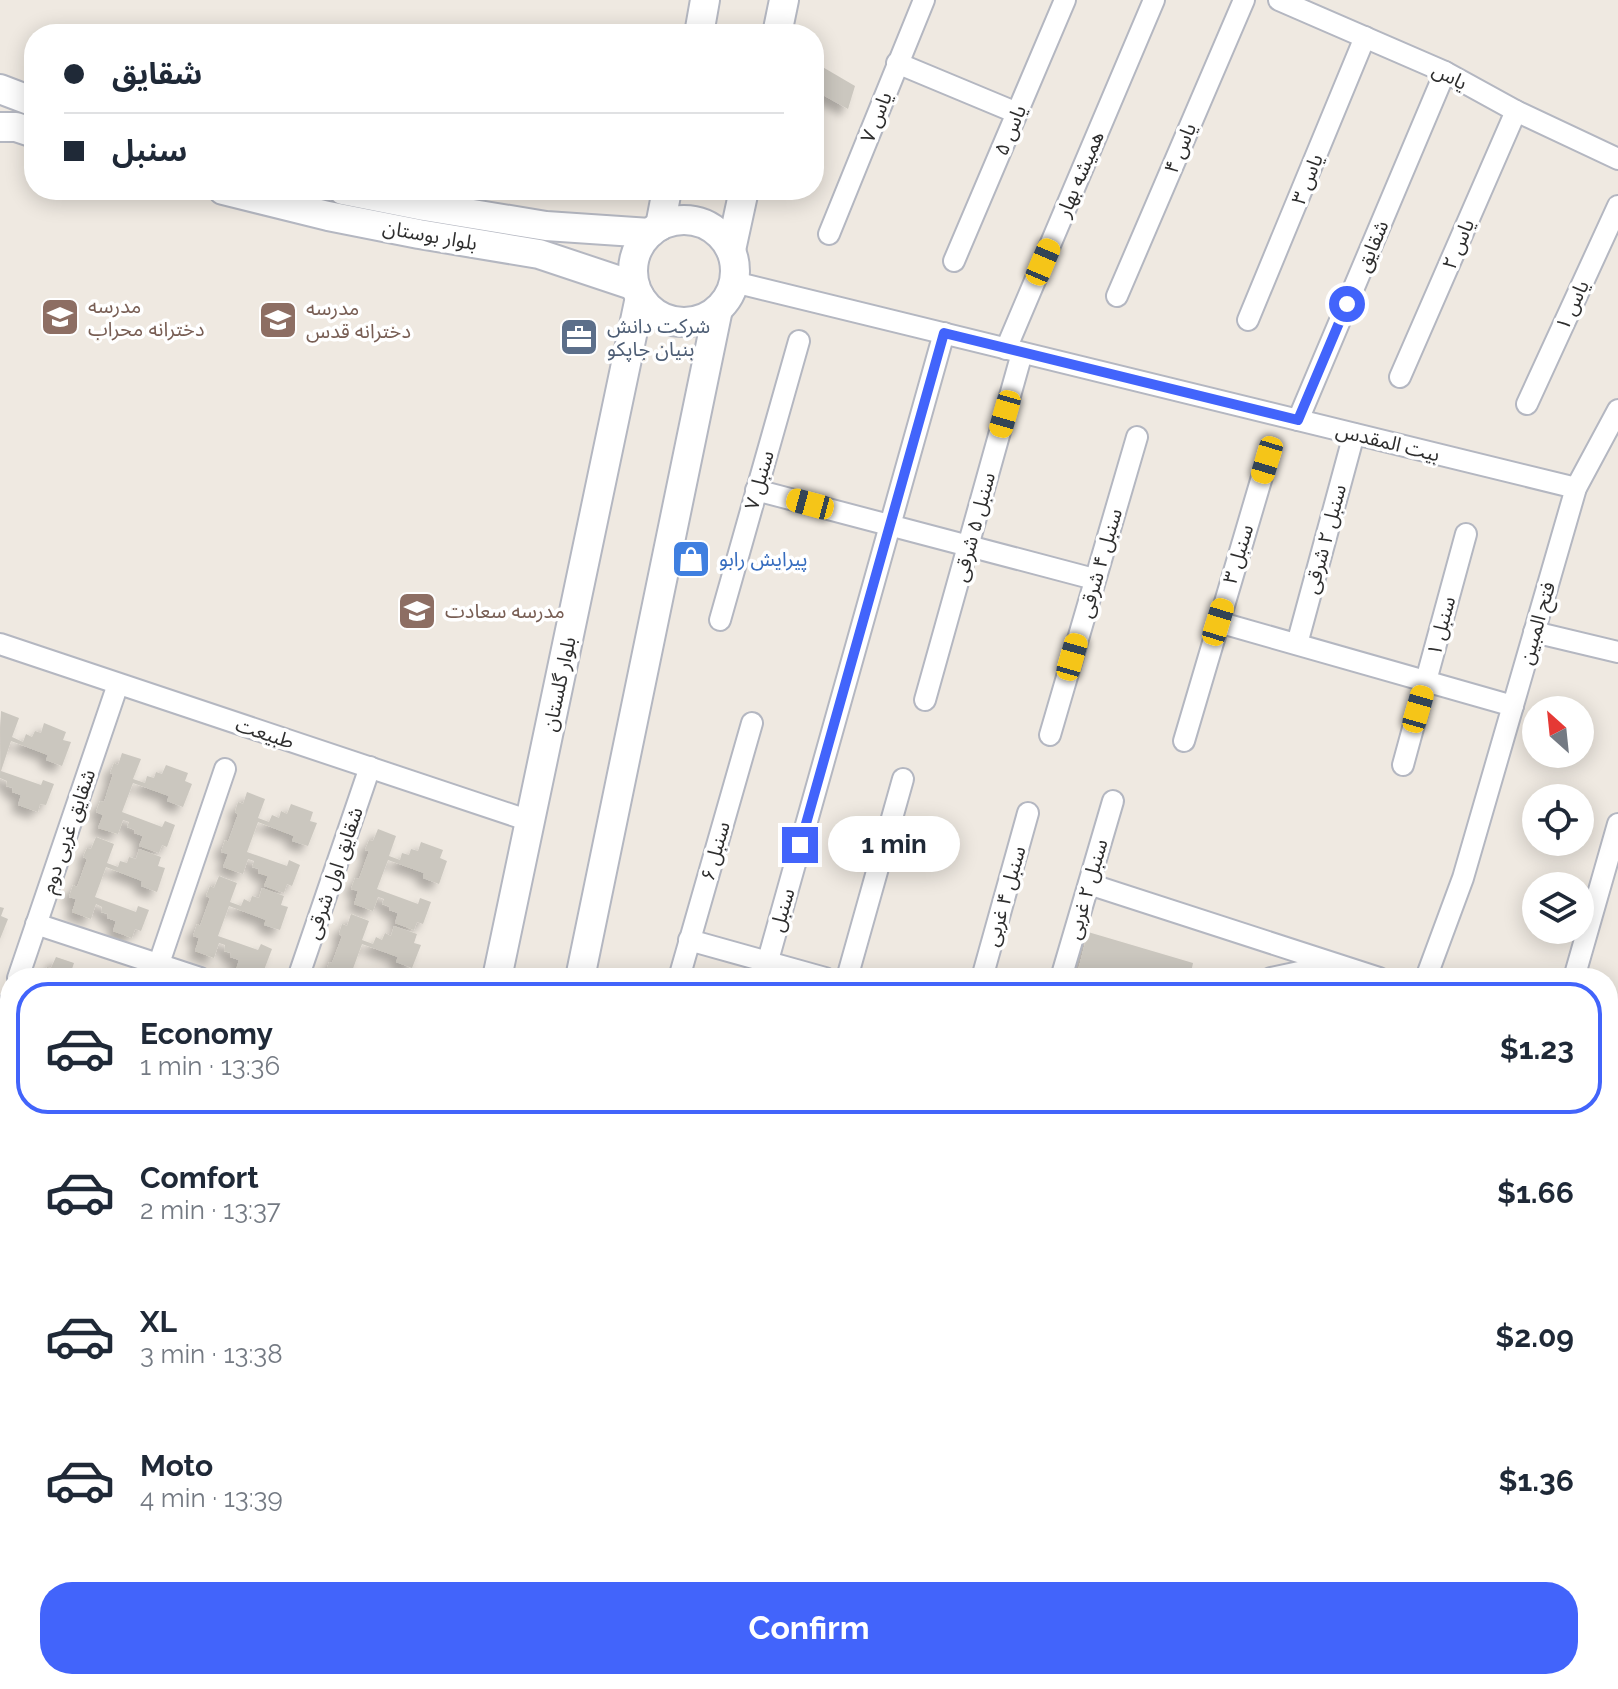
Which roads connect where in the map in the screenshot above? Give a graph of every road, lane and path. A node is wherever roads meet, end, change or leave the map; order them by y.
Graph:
1 (705, 0) edge
2 (784, 0) edge
3 (924, 0) edge
4 (1065, 0) edge
5 (1154, 0) edge
6 (1244, 0) edge
7 (1279, 0) edge
8 (701, 24) edge
9 (779, 24) edge
10 (1365, 37) junction
11 (897, 63) junction
12 (1445, 72) junction
13 (0, 89) edge
14 (24, 98) edge
15 (1516, 111) junction
16 (1017, 113) junction
17 (0, 127) edge
18 (24, 130) edge
19 (1618, 159) edge
20 (263, 200) edge
21 (394, 200) edge
22 (664, 200) edge
23 (742, 200) edge
24 (1618, 206) edge
25 (655, 230) junction
26 (829, 234) dead end
27 (731, 250) junction
28 (954, 261) dead end
29 (734, 282) junction
30 (638, 291) junction
31 (1117, 296) dead end
32 (718, 309) junction
33 (1248, 320) dead end
34 (944, 333) junction
35 (799, 341) dead end
36 (1014, 351) junction
37 (1400, 377) dead end
38 (1527, 404) dead end
39 (1618, 410) edge
40 (1298, 420) junction
41 (1354, 434) junction
42 (1137, 437) dead end
43 (1267, 460) dead end
44 (1576, 488) junction
45 (756, 490) junction
46 (890, 525) junction
47 (1466, 534) dead end
48 (969, 546) junction
49 (1094, 579) junction
50 (720, 620) dead end
51 (1218, 622) junction
52 (1534, 632) junction
53 (0, 644) edge
54 (1297, 644) junction
55 (1618, 652) edge
56 (1426, 681) junction
57 (118, 684) junction
58 (925, 700) dead end
59 (1513, 706) junction
60 (752, 723) dead end
61 (1050, 735) dead end
62 (1184, 741) dead end
63 (1403, 765) dead end
64 (370, 767) junction
65 (225, 769) dead end
66 (903, 779) dead end
67 (1113, 801) dead end
68 (1028, 813) dead end
69 (530, 821) junction
70 (1618, 824) edge
71 (1089, 884) junction
72 (36, 924) junction
73 (689, 940) junction
74 (1336, 964) junction
75 (21, 968) edge
76 (149, 968) edge
77 (158, 968) edge
78 (301, 968) edge
79 (499, 968) edge
80 (582, 968) edge
81 (682, 968) edge
82 (760, 968) edge
83 (766, 968) edge
84 (850, 968) edge
85 (985, 968) edge
86 (1064, 968) edge
87 (1317, 968) edge
88 (1348, 968) edge
89 (1430, 968) edge
90 (1577, 968) edge

1 - 8 main road
2 - 9 main road
3 - 11 street, یاس ۷
4 - 16 street, یاس ۵
5 - 36 street, همیشه بهار
6 - 31 street, یاس ۴
7 - 10 street, یاس
10 - 12 street, یاس
10 - 33 street, یاس ۳
11 - 16 street
11 - 26 street, یاس ۷
12 - 15 street, یاس
12 - 40 street, شقایق
13 - 14 main road
15 - 19 street, یاس
15 - 37 street, یاس ۲
16 - 28 street, یاس ۵
17 - 18 main road
20 - 30 main road, بلوار بوستان
21 - 25 main road, بلوار بوستان
22 - 25 main road
23 - 27 main road
24 - 38 street, یاس ۱
25 - 27 main road
25 - 30 main road
27 - 29 main road
29 - 32 main road
29 - 34 street, بیت المقدس
30 - 32 main road
30 - 69 main road, بلوار گلستان
32 - 80 main road
34 - 36 street, بیت المقدس
34 - 46 street, سنبل
35 - 45 street, سنبل ۷
36 - 40 street, بیت المقدس
36 - 48 street, سنبل ۵ شرقی
39 - 44 street, فتح المبین
40 - 41 street, بیت المقدس
41 - 44 street, بیت المقدس
41 - 54 street, سنبل ۲ شرقی
42 - 49 street, سنبل ۴ شرقی
43 - 51 street, سنبل ۳
44 - 52 street, فتح المبین
45 - 46 street
45 - 50 street, سنبل ۷
46 - 48 street
46 - 83 street, سنبل
47 - 56 street, سنبل ۱
48 - 49 street
48 - 58 street, سنبل ۵ شرقی
49 - 61 street, سنبل ۴ شرقی
51 - 54 street
51 - 62 street, سنبل ۳
52 - 55 street
52 - 59 street, فتح المبین
53 - 57 street, طبیعت
54 - 56 street
56 - 59 street
56 - 63 street, سنبل ۱
57 - 64 street, طبیعت
57 - 72 street, شقایق غربی دوم
59 - 89 street, فتح المبین
60 - 73 street, سنبل ۶
64 - 69 street, طبیعت
64 - 78 street, شقایق اول شرقی
65 - 77 street
66 - 84 street
67 - 71 street, سنبل ۲ غربی
68 - 85 street, سنبل ۴ غربی
69 - 79 main road, بلوار گلستان
70 - 90 street
71 - 74 street
71 - 86 street, سنبل ۲ غربی
72 - 75 street, شقایق غربی دوم
72 - 76 street
73 - 81 street, سنبل ۶
73 - 82 street
74 - 87 street
74 - 88 street

